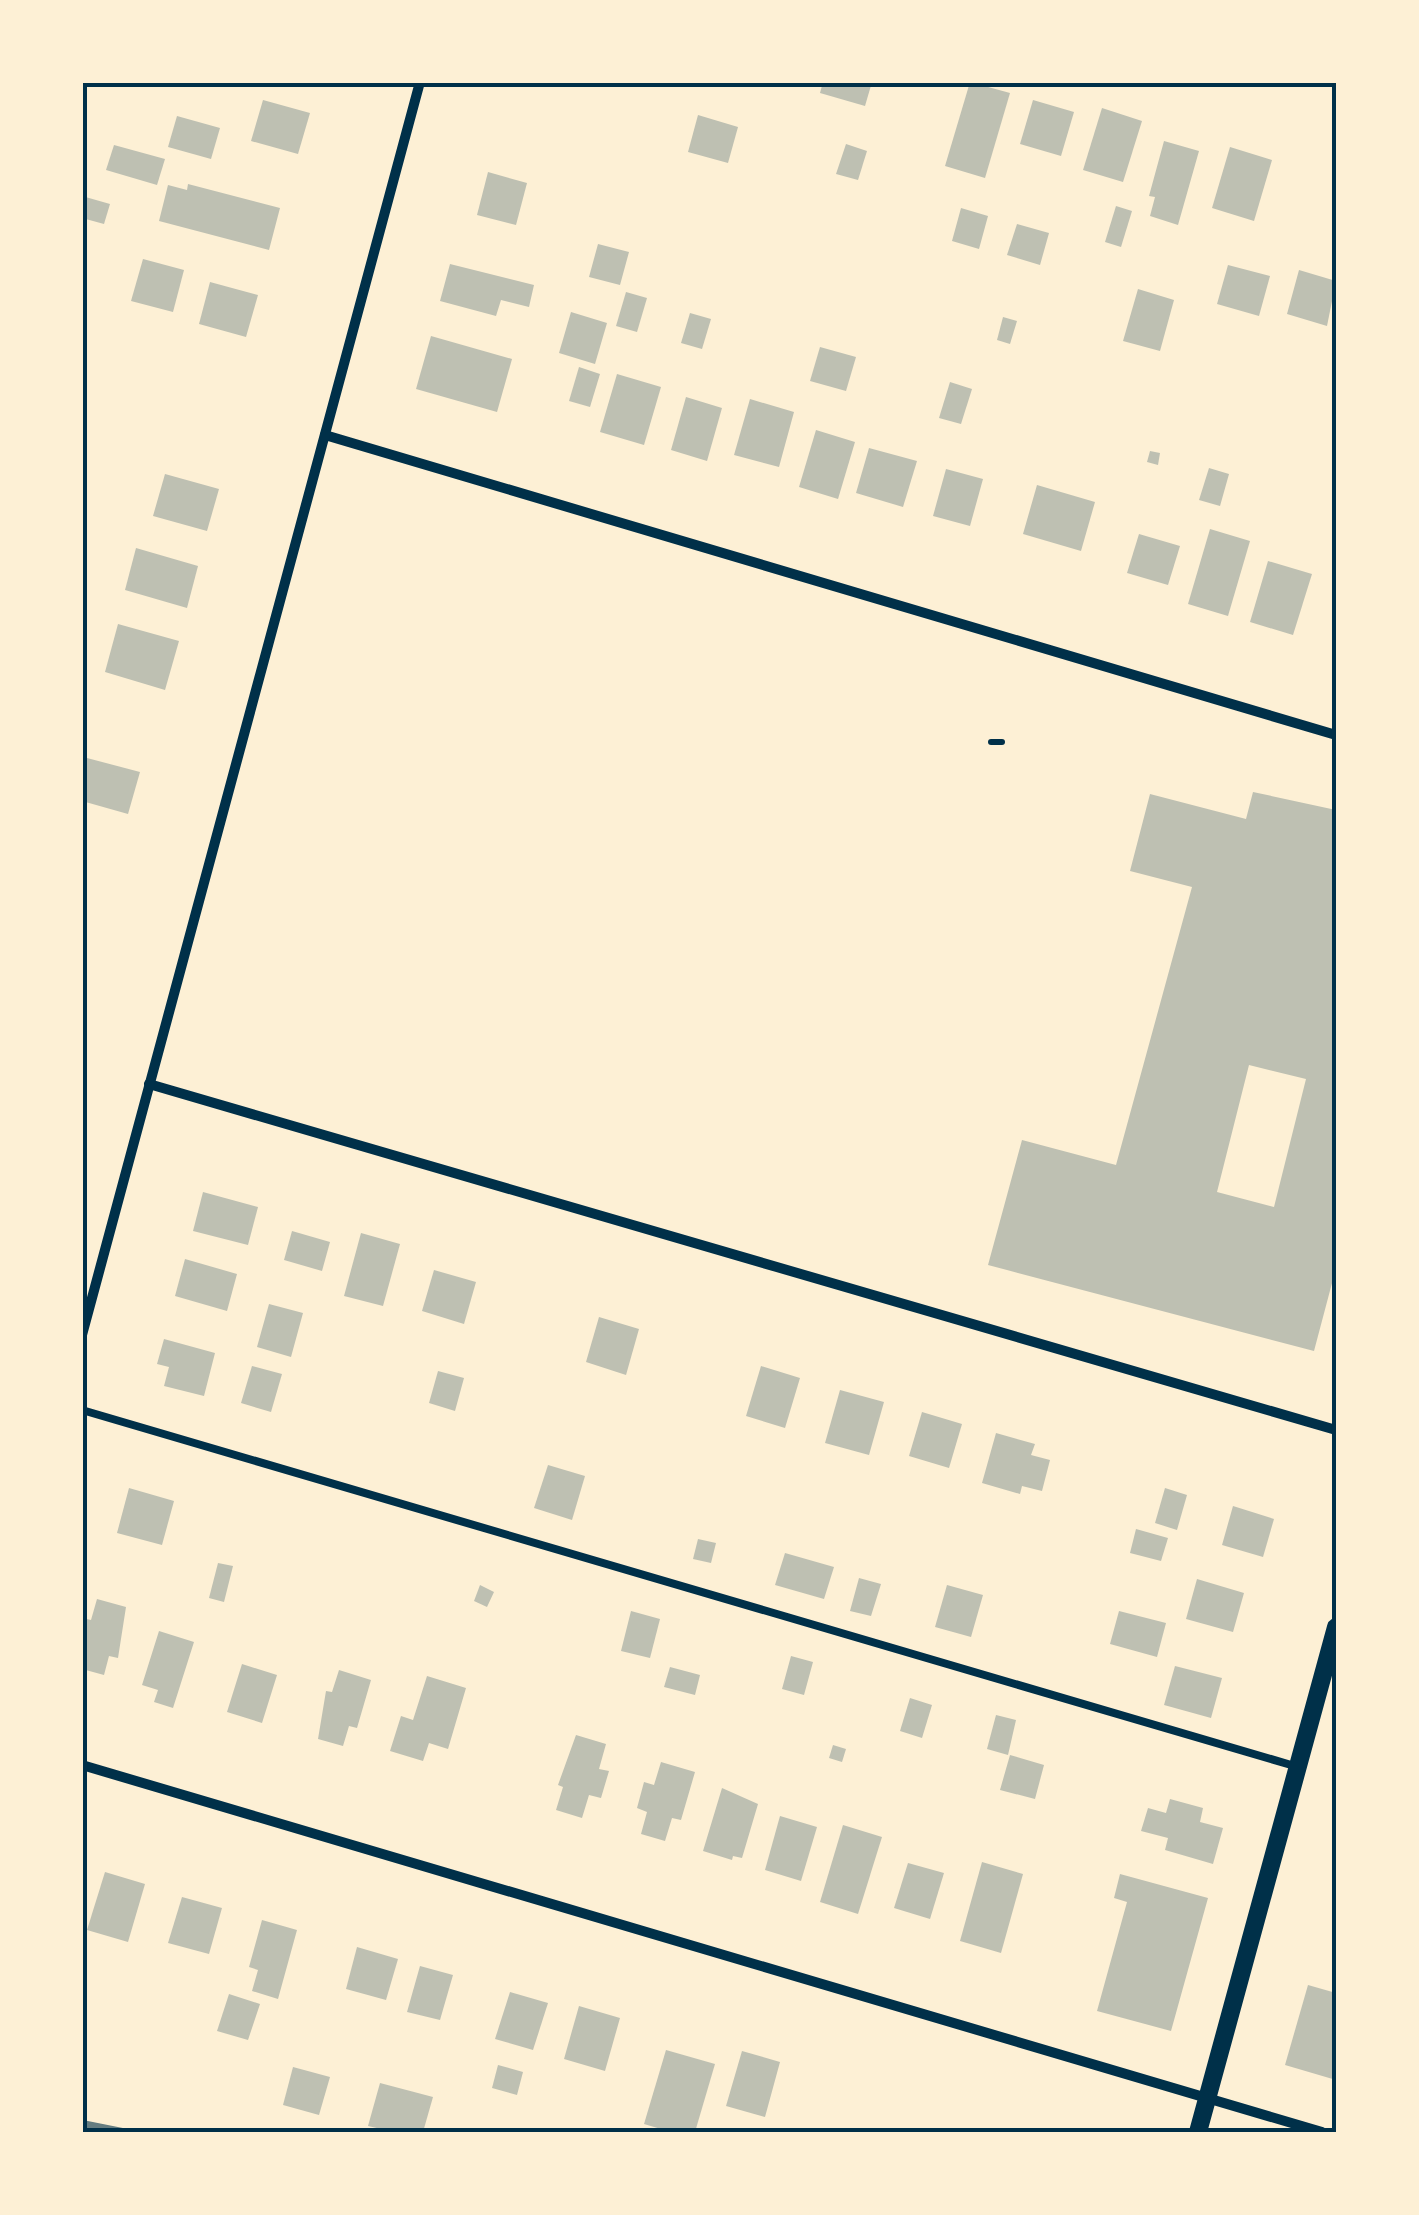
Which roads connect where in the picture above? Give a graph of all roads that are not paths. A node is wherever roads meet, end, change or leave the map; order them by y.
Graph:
1 (420, 82) edge
2 (325, 435) junction
3 (1336, 735) edge
4 (149, 1084) junction
5 (82, 1335) edge
6 (82, 1410) edge
7 (1336, 1430) edge
8 (1336, 1627) edge
9 (82, 1765) edge
10 (1298, 1767) junction
11 (1208, 2099) junction
12 (1198, 2132) edge
13 (1322, 2132) edge

1 - 2 street
2 - 3 street
2 - 4 street
4 - 5 street
4 - 7 street
6 - 10 lane
8 - 10 street
9 - 11 street
10 - 11 street
11 - 12 street
11 - 13 street

